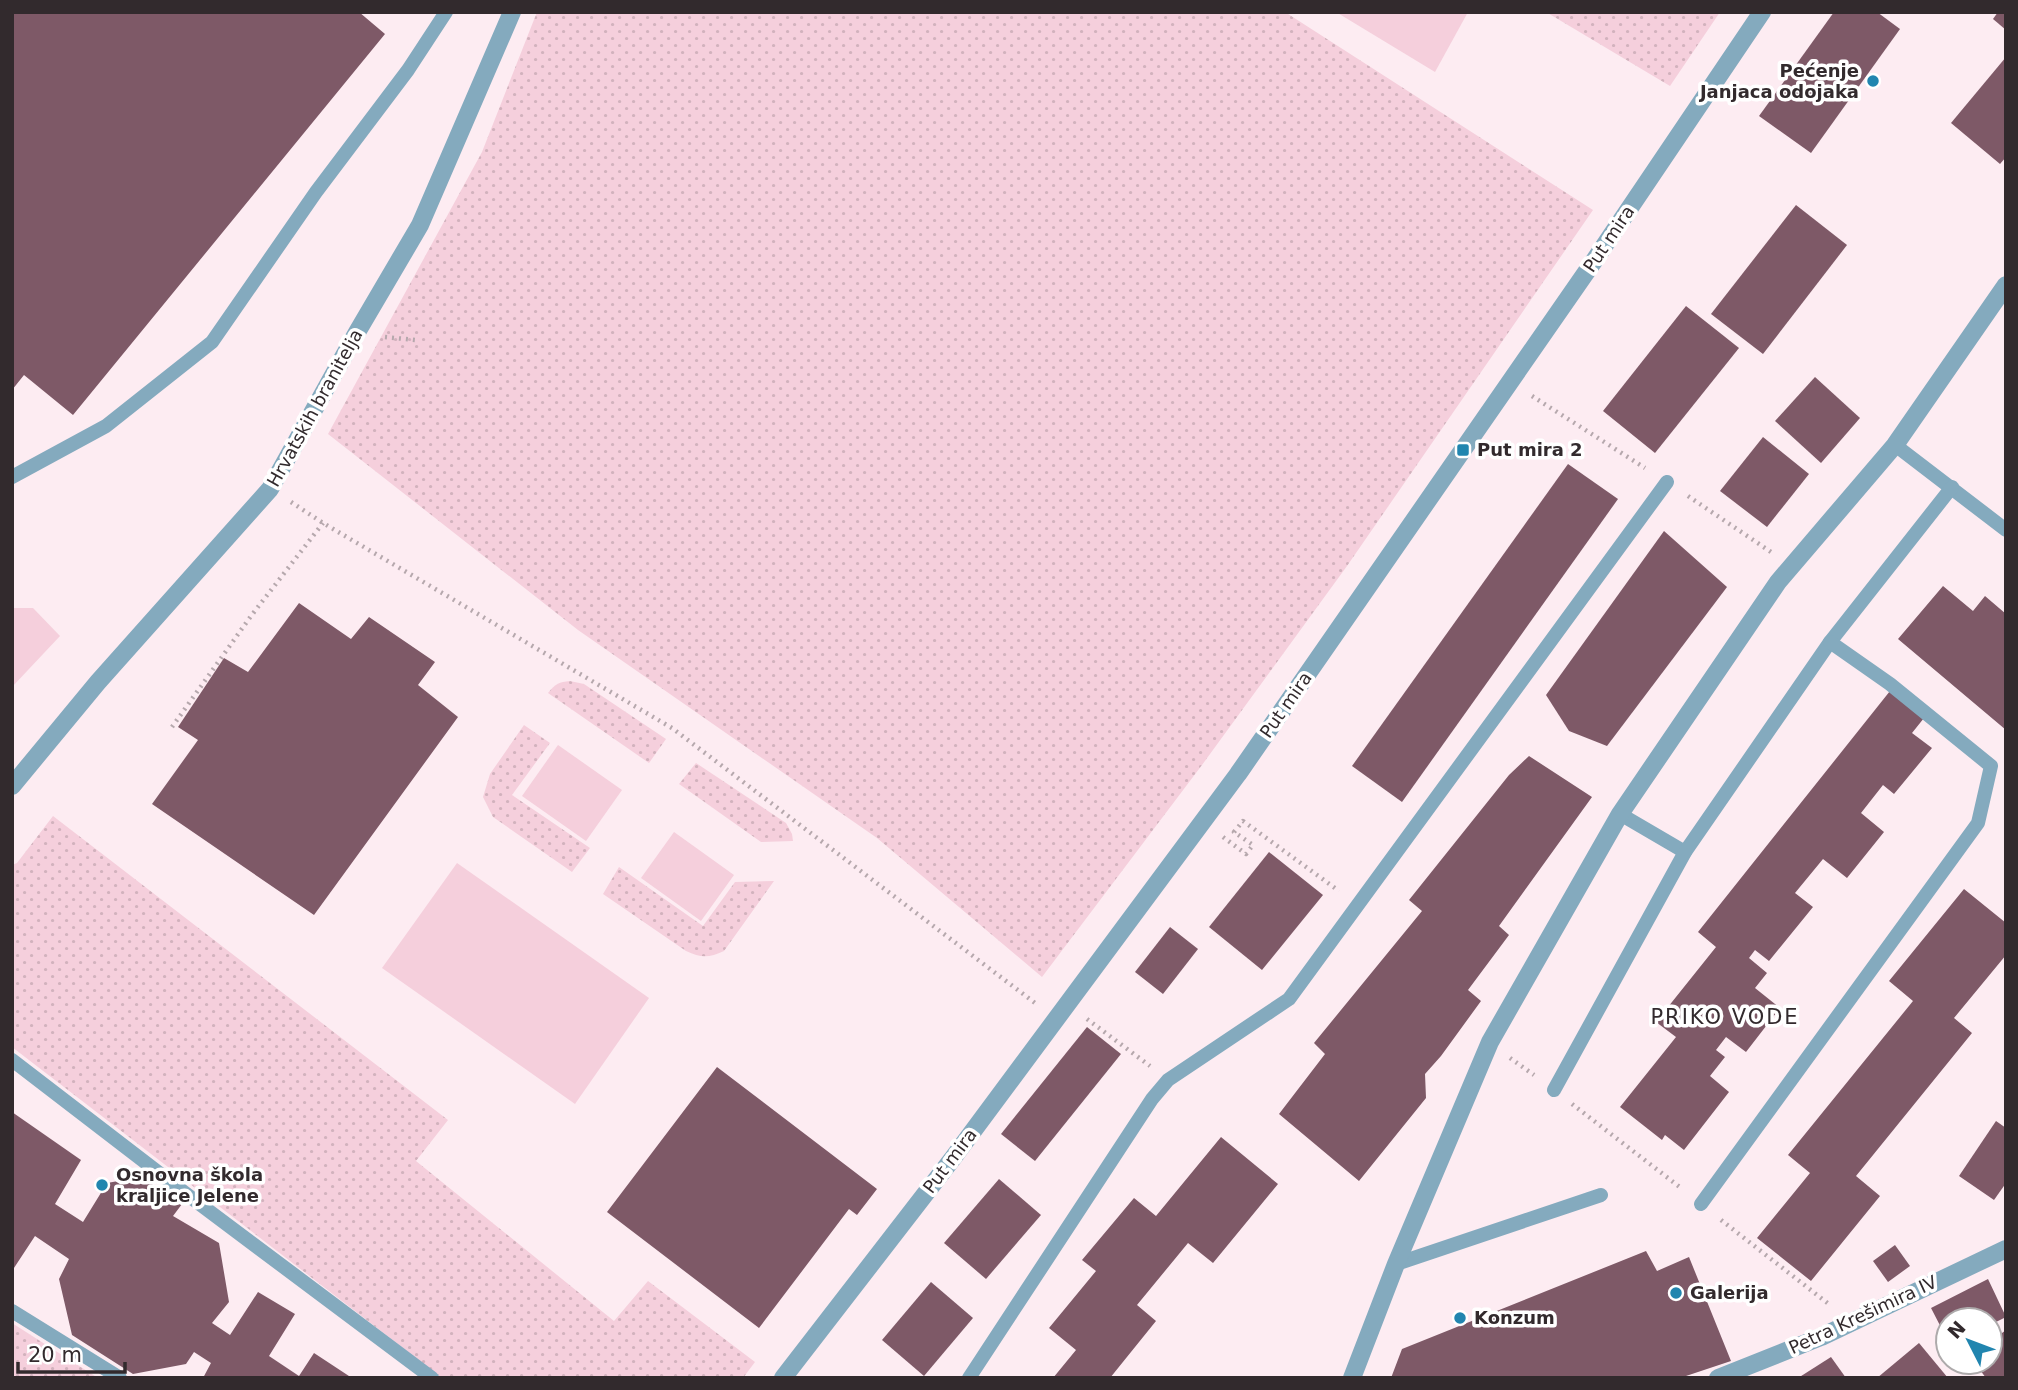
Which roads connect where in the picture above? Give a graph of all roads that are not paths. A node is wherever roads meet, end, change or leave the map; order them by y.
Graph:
1 (446, 12) edge
2 (512, 12) edge
3 (1762, 12) edge
4 (2006, 285) edge
5 (1895, 445) junction
6 (12, 477) edge
7 (1667, 482) road end
8 (1952, 487) junction
9 (2006, 530) edge
10 (1830, 642) junction
11 (12, 786) edge
12 (1620, 814) junction
13 (1685, 852) junction
14 (12, 1060) edge
15 (1554, 1090) road end
16 (1601, 1195) dead end
17 (1702, 1204) road end
18 (2006, 1249) edge
19 (1396, 1264) junction
20 (12, 1311) edge
21 (1751, 1372) edge
22 (120, 1378) edge
23 (432, 1378) edge
24 (783, 1378) edge
25 (969, 1378) edge
26 (1352, 1378) edge
27 (1718, 1378) edge

1 - 6 lane
2 - 11 street, Hrvatskih branitelja
3 - 24 street, Put mira
4 - 5 street
5 - 8 lane
5 - 12 street
7 - 25 lane
8 - 9 lane
8 - 10 lane
10 - 13 lane
10 - 17 lane
12 - 13 lane
12 - 19 street
13 - 15 lane
14 - 23 lane
16 - 19 lane
18 - 21 street, Petra Krešimira IV
19 - 26 street
20 - 22 lane
21 - 27 street, Petra Krešimira IV

